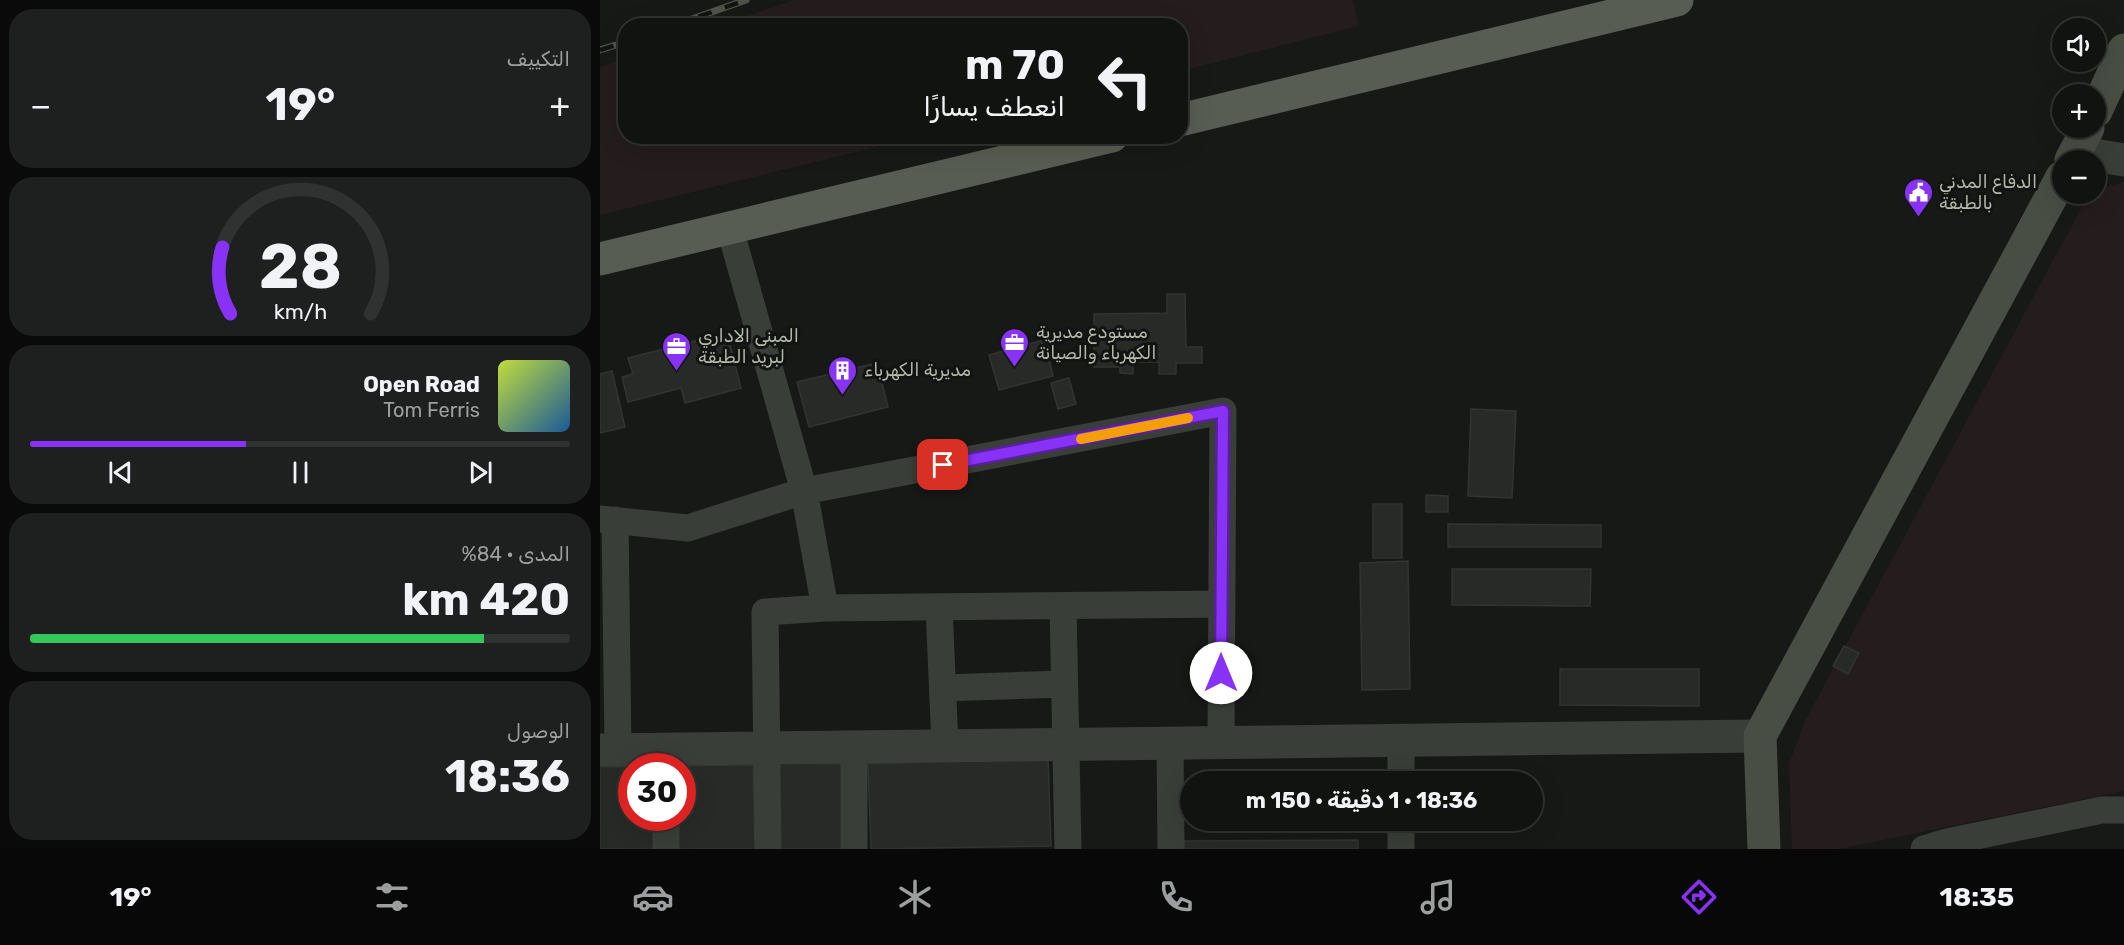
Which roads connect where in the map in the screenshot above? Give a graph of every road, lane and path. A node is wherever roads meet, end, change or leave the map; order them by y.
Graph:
1 (1677, 0) edge
2 (2124, 50) edge
3 (2124, 82) edge
4 (2106, 89) edge
5 (2106, 109) edge
6 (1188, 118) edge
7 (1079, 144) edge
8 (2078, 149) edge
9 (2124, 160) edge
10 (730, 229) junction
11 (600, 259) edge
12 (804, 491) junction
13 (607, 531) edge
14 (1222, 604) junction
15 (1063, 606) junction
16 (939, 607) junction
17 (825, 608) junction
18 (1064, 684) junction
19 (942, 688) junction
20 (1760, 736) junction
21 (1401, 740) junction
22 (1221, 742) junction
23 (1170, 743) junction
24 (1065, 744) junction
25 (945, 746) junction
26 (854, 747) junction
27 (767, 748) junction
28 (609, 750) edge
29 (630, 753) edge
30 (696, 755) edge
31 (1401, 771) edge
32 (2124, 810) edge
33 (666, 831) edge
34 (1401, 831) edge
35 (666, 849) edge
36 (768, 849) edge
37 (854, 849) edge
38 (1068, 849) edge
39 (1171, 849) edge
40 (1401, 849) edge
41 (1764, 849) edge
42 (1924, 849) edge

1 - 6 main road
2 - 4 main road
3 - 5 main road
7 - 10 main road
8 - 9 street
8 - 20 main road
10 - 11 main road
10 - 12 street
12 - 13 street
12 - 14 street
12 - 17 street
13 - 28 street
14 - 15 street
14 - 22 street
15 - 16 street
15 - 18 street
16 - 17 street
16 - 19 street
17 - 27 street
18 - 19 street
18 - 24 street
19 - 25 street
20 - 21 street
20 - 41 main road
21 - 22 street
21 - 31 street
22 - 23 street
23 - 24 street
23 - 39 street
24 - 25 street
24 - 38 street
25 - 26 street
26 - 27 street
26 - 37 street
27 - 30 street
27 - 36 street
28 - 29 street
32 - 42 street
33 - 35 street
34 - 40 street

